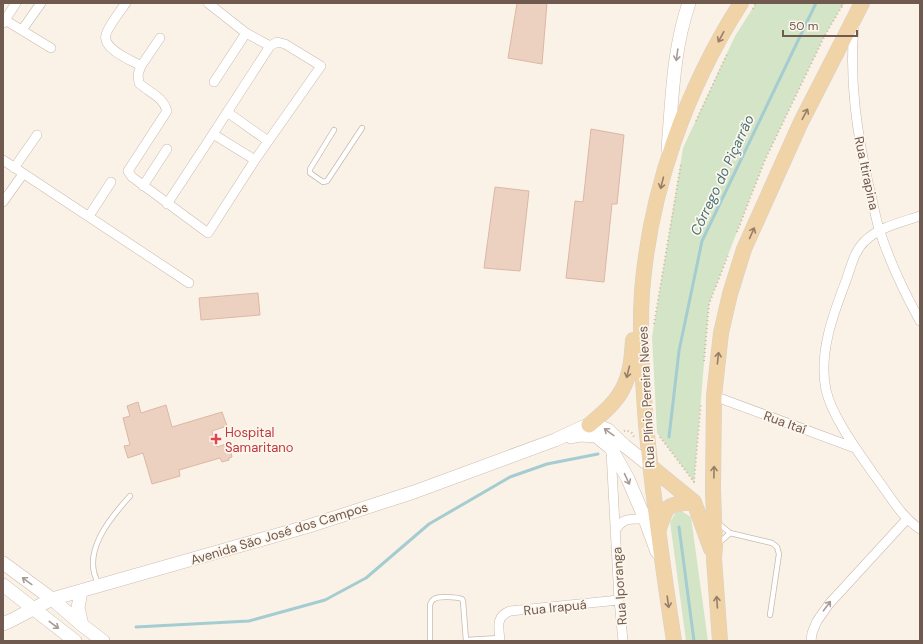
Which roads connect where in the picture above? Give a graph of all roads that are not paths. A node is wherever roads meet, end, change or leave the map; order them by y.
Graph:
1 (16, 3) edge
2 (41, 3) edge
3 (126, 3) edge
4 (208, 3) edge
5 (689, 3) edge
6 (862, 3) edge
7 (746, 6) edge
8 (855, 17) junction
9 (4, 21) edge
10 (22, 30) junction
11 (246, 33) junction
12 (160, 38) dead end
13 (270, 46) junction
14 (51, 48) dead end
15 (141, 66) junction
16 (214, 82) dead end
17 (227, 112) junction
18 (362, 128) dead end
19 (334, 130) dead end
20 (213, 134) junction
21 (37, 135) dead end
22 (268, 141) junction
23 (167, 149) dead end
24 (3, 160) edge
25 (255, 160) junction
26 (674, 162) junction
27 (14, 168) junction
28 (23, 174) junction
29 (111, 182) dead end
30 (143, 186) junction
31 (3, 202) edge
32 (167, 204) junction
33 (88, 216) junction
34 (920, 216) edge
35 (879, 231) junction
36 (189, 283) dead end
37 (642, 292) junction
38 (920, 321) edge
39 (708, 397) junction
40 (589, 425) junction
41 (555, 440) junction
42 (614, 443) junction
43 (855, 448) junction
44 (650, 466) junction
45 (130, 496) dead end
46 (694, 502) junction
47 (645, 519) junction
48 (907, 519) junction
49 (714, 521) junction
50 (920, 529) edge
51 (658, 530) junction
52 (615, 531) junction
53 (730, 533) junction
54 (715, 553) junction
55 (3, 563) edge
56 (665, 582) junction
57 (3, 585) edge
58 (100, 585) junction
59 (81, 591) junction
60 (52, 599) junction
61 (619, 600) junction
62 (33, 609) junction
63 (770, 615) dead end
64 (3, 624) edge
65 (82, 625) junction
66 (466, 640) edge
67 (500, 640) edge
68 (75, 641) edge
69 (103, 641) edge
70 (430, 641) edge
71 (623, 641) edge
72 (674, 641) edge
73 (720, 641) edge
74 (811, 641) edge

1 - 9 street
2 - 10 street
3 - 15 street
4 - 11 street
5 -> 26 main road
6 - 8 main road
7 -> 26 main road, Rua Plínio Pereira Neves
8 - 35 street, Rua Itirapina
39 -> 8 main road
9 - 10 street
10 - 14 street
11 - 13 street
11 - 16 street
12 - 15 street
13 - 17 street
13 - 22 street
15 - 30 street
17 - 20 street
17 - 22 street
18 - 19 lane
20 - 25 street
20 - 32 street
21 - 27 street
22 - 25 street
23 - 30 street
24 - 27 street
25 - 32 street
26 -> 37 main road, Rua Plínio Pereira Neves
27 - 28 street
28 - 31 street
28 - 33 street
29 - 33 street
30 - 32 street
33 - 36 street
34 - 35 street
35 - 38 street, Rua Itirapina
35 - 43 street
37 -> 40 main road
37 - 44 main road, Rua Plínio Pereira Neves
39 - 43 street, Rua Itaí
49 -> 39 main road
40 - 41 main road, Avenida São José dos Campos
42 -> 40 main road, Avenida São José dos Campos
41 - 42 main road, Avenida São José dos Campos
41 - 58 main road, Avenida São José dos Campos
42 - 44 main road, Avenida São José dos Campos
42 -> 47 main road, Avenida São José dos Campos
42 - 52 street, Rua Iporanga
43 - 48 street
44 - 46 main road
44 - 51 main road, Rua Plínio Pereira Neves
45 - 58 lane
46 - 51 main road
46 - 54 main road
47 - 52 street, Rua Iporanga
47 - 56 main road, Avenida São José dos Campos
48 - 50 street
74 -> 48 street
49 - 53 lane
49 - 54 main road
51 - 56 main road, Rua Plínio Pereira Neves
52 - 61 street, Rua Iporanga
53 - 54 lane
53 - 63 lane
73 -> 54 main road
60 -> 55 main road
56 -> 72 main road, Rua Plínio Pereira Neves
57 - 62 main road
58 - 59 main road, Avenida São José dos Campos
59 - 60 main road, Avenida São José dos Campos
59 - 65 main road
60 - 62 main road, Avenida São José dos Campos
60 - 65 main road
61 - 67 street, Rua Irapuá
61 - 71 street, Rua Iporanga
62 - 64 main road, Avenida São José dos Campos
62 -> 68 main road
65 - 69 main road
66 - 67 lane
66 - 70 lane

